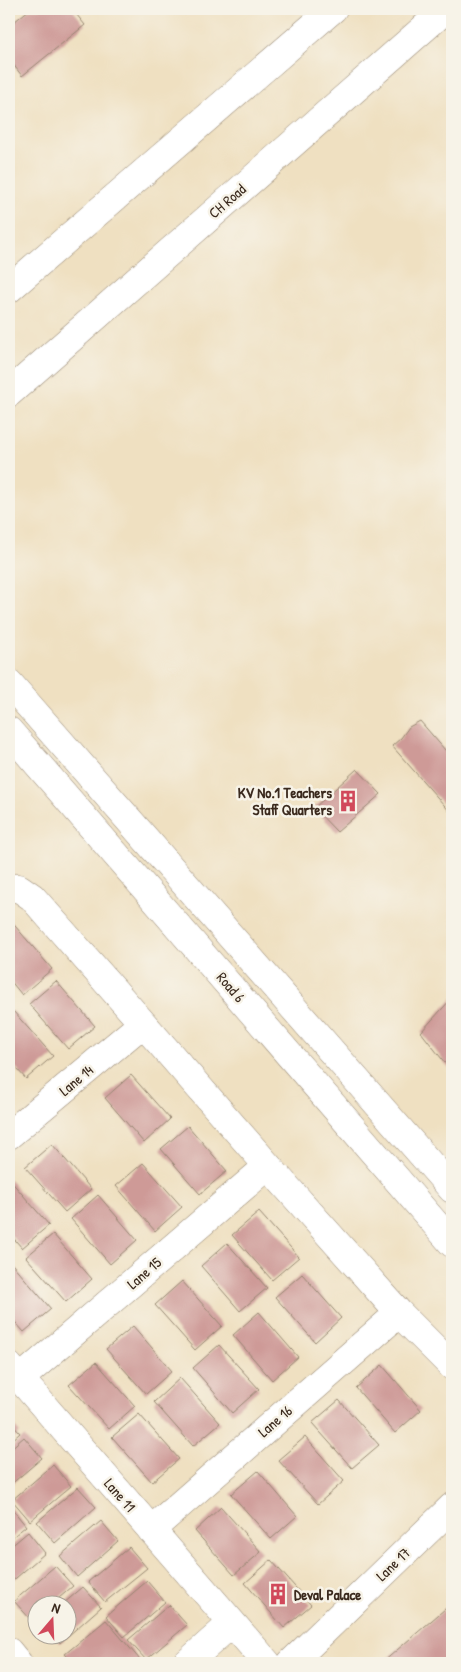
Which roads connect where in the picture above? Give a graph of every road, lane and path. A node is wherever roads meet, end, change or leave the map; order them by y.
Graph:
1 (333, 9) edge
2 (446, 9) edge
3 (9, 289) edge
4 (9, 393) edge
5 (9, 684) edge
6 (9, 731) edge
7 (9, 888) edge
8 (142, 1024) junction
9 (9, 1135) edge
10 (268, 1166) junction
11 (452, 1189) edge
12 (452, 1243) edge
13 (399, 1313) junction
14 (452, 1366) edge
15 (14, 1373) edge
16 (452, 1507) edge
17 (151, 1530) junction
18 (232, 1623) junction
19 (9, 1652) edge
20 (18, 1663) edge
21 (187, 1663) edge
22 (267, 1663) edge
23 (291, 1663) edge

1 - 3 street
2 - 4 street, CH Road
5 - 11 street
6 - 12 street, Road 6
7 - 8 street
8 - 9 street, Lane 14
8 - 10 street
10 - 13 street
10 - 15 street, Lane 15
13 - 14 street
13 - 17 street, Lane 16
15 - 17 street, Lane 11
16 - 23 street, Lane 17
17 - 18 street, Lane 11
18 - 21 street
18 - 22 street, Lane 11
19 - 20 street

